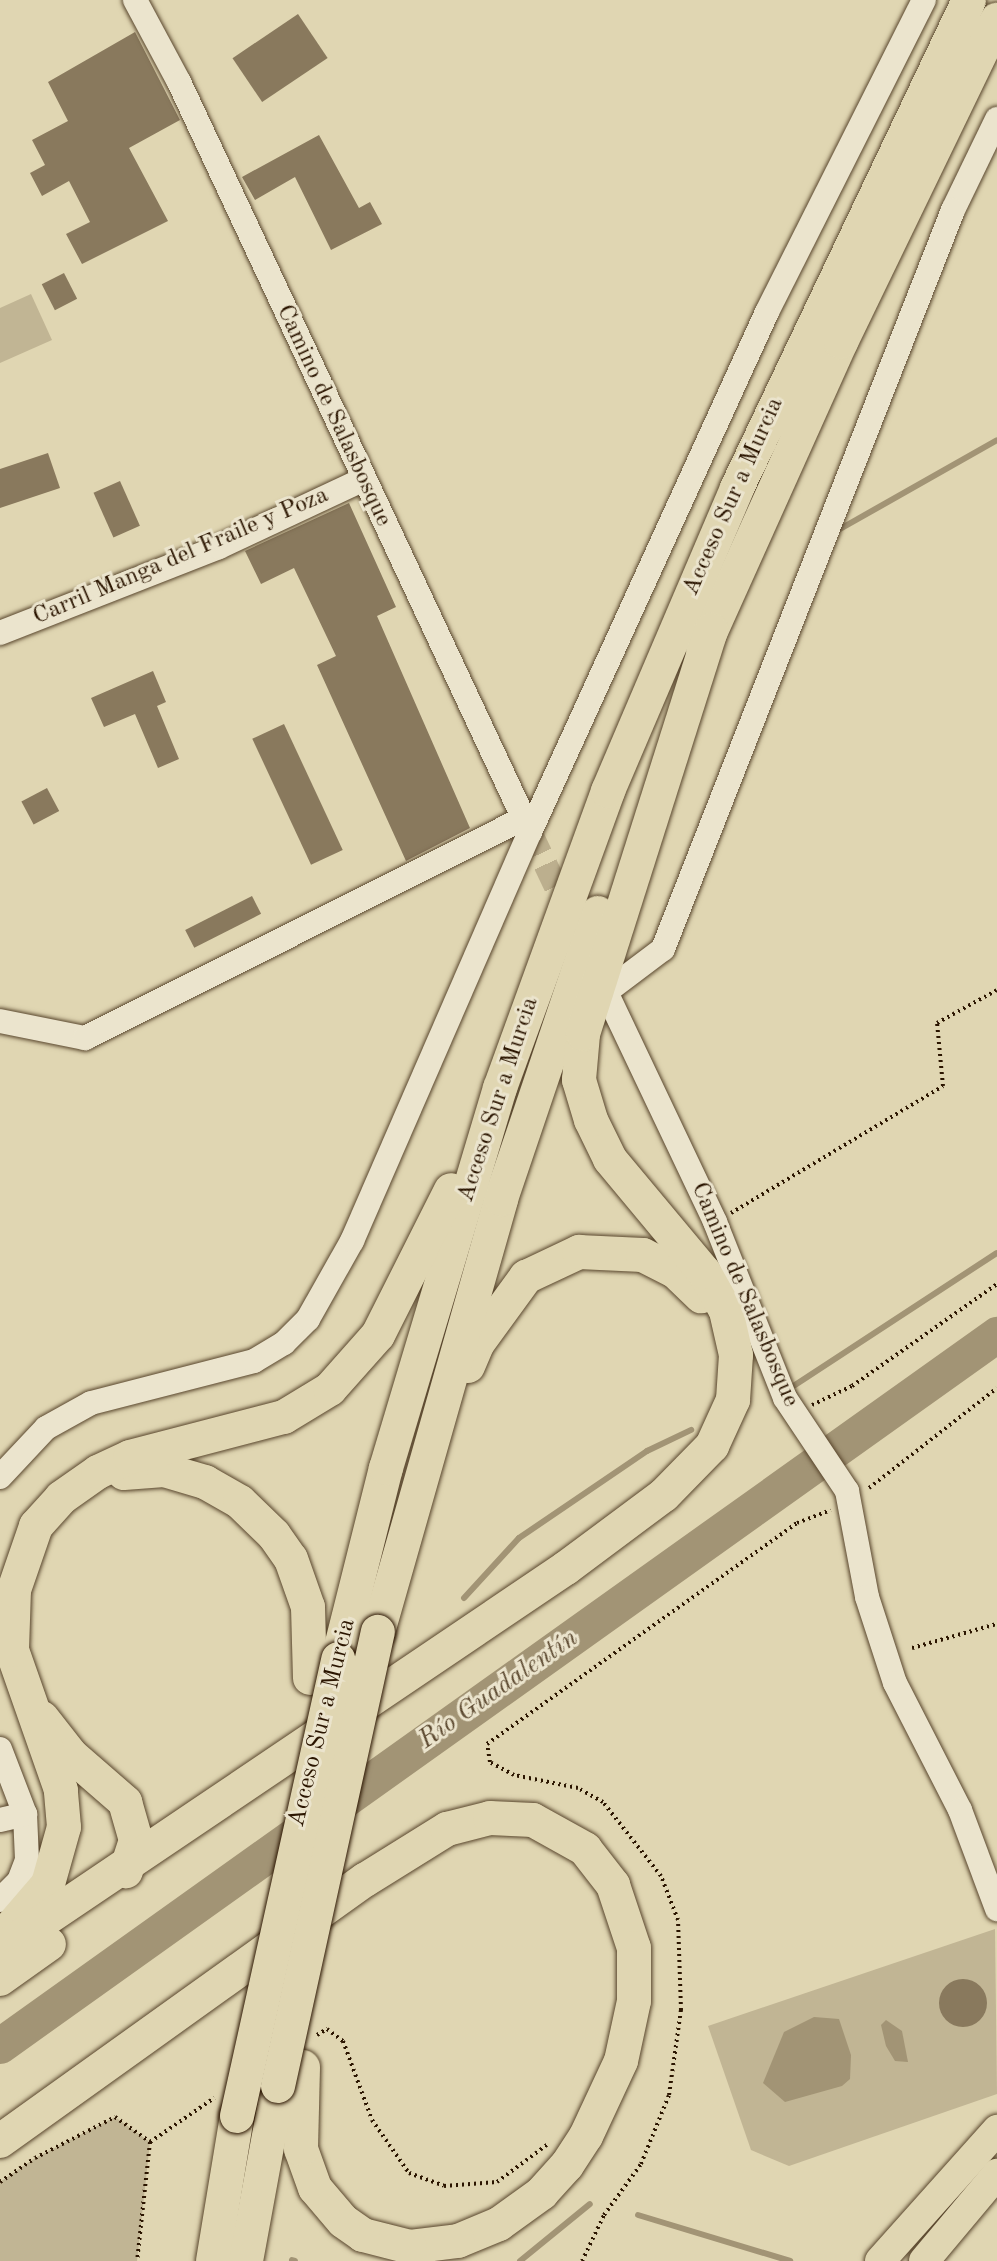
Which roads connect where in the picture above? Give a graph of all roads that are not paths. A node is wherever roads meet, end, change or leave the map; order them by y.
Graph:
1 (135, 0) edge
2 (924, 0) edge
3 (969, 0) edge
4 (997, 20) edge
5 (997, 119) edge
6 (362, 480) junction
7 (711, 630) junction
8 (0, 633) edge
9 (527, 825) junction
10 (0, 1021) edge
11 (500, 1088) junction
12 (733, 1400) junction
13 (0, 1477) edge
14 (61, 1498) junction
15 (404, 1535) junction
16 (452, 1647) junction
17 (19, 1680) junction
18 (0, 1749) edge
19 (25, 1814) junction
20 (0, 1820) edge
21 (133, 1858) junction
22 (0, 1900) edge
23 (997, 1909) edge
24 (279, 1913) junction
25 (0, 1938) edge
26 (0, 1950) edge
27 (0, 1978) edge
28 (298, 2063) junction
29 (997, 2130) edge
30 (0, 2141) edge
31 (997, 2174) edge
32 (213, 2261) edge
33 (246, 2261) edge
34 (880, 2261) edge
35 (924, 2261) edge

1 - 6 street, Camino de Salasbosque
2 - 9 street
3 - 11 highway, Acceso Sur a Murcia
4 - 7 highway, Acceso Sur a Murcia
5 - 23 street, Camino de Salasbosque
6 - 8 street, Carril Manga del Fraile y Poza
6 - 9 street, Camino de Salasbosque
7 - 12 highway
7 - 15 highway, Acceso Sur a Murcia
9 - 10 street
9 - 13 street
11 - 14 highway
11 - 24 highway, Acceso Sur a Murcia, bridge
12 - 15 highway
12 - 16 highway
14 - 17 highway
14 - 24 highway, bridge
15 - 28 highway, Acceso Sur a Murcia, bridge
16 - 21 highway
16 - 27 highway
17 - 21 highway
17 - 25 highway
18 - 19 street
19 - 20 street
19 - 22 street
21 - 26 highway
21 - 27 highway
24 - 32 highway, Acceso Sur a Murcia, bridge
28 - 30 highway
28 - 33 highway, Acceso Sur a Murcia
29 - 34 main road
31 - 35 main road

